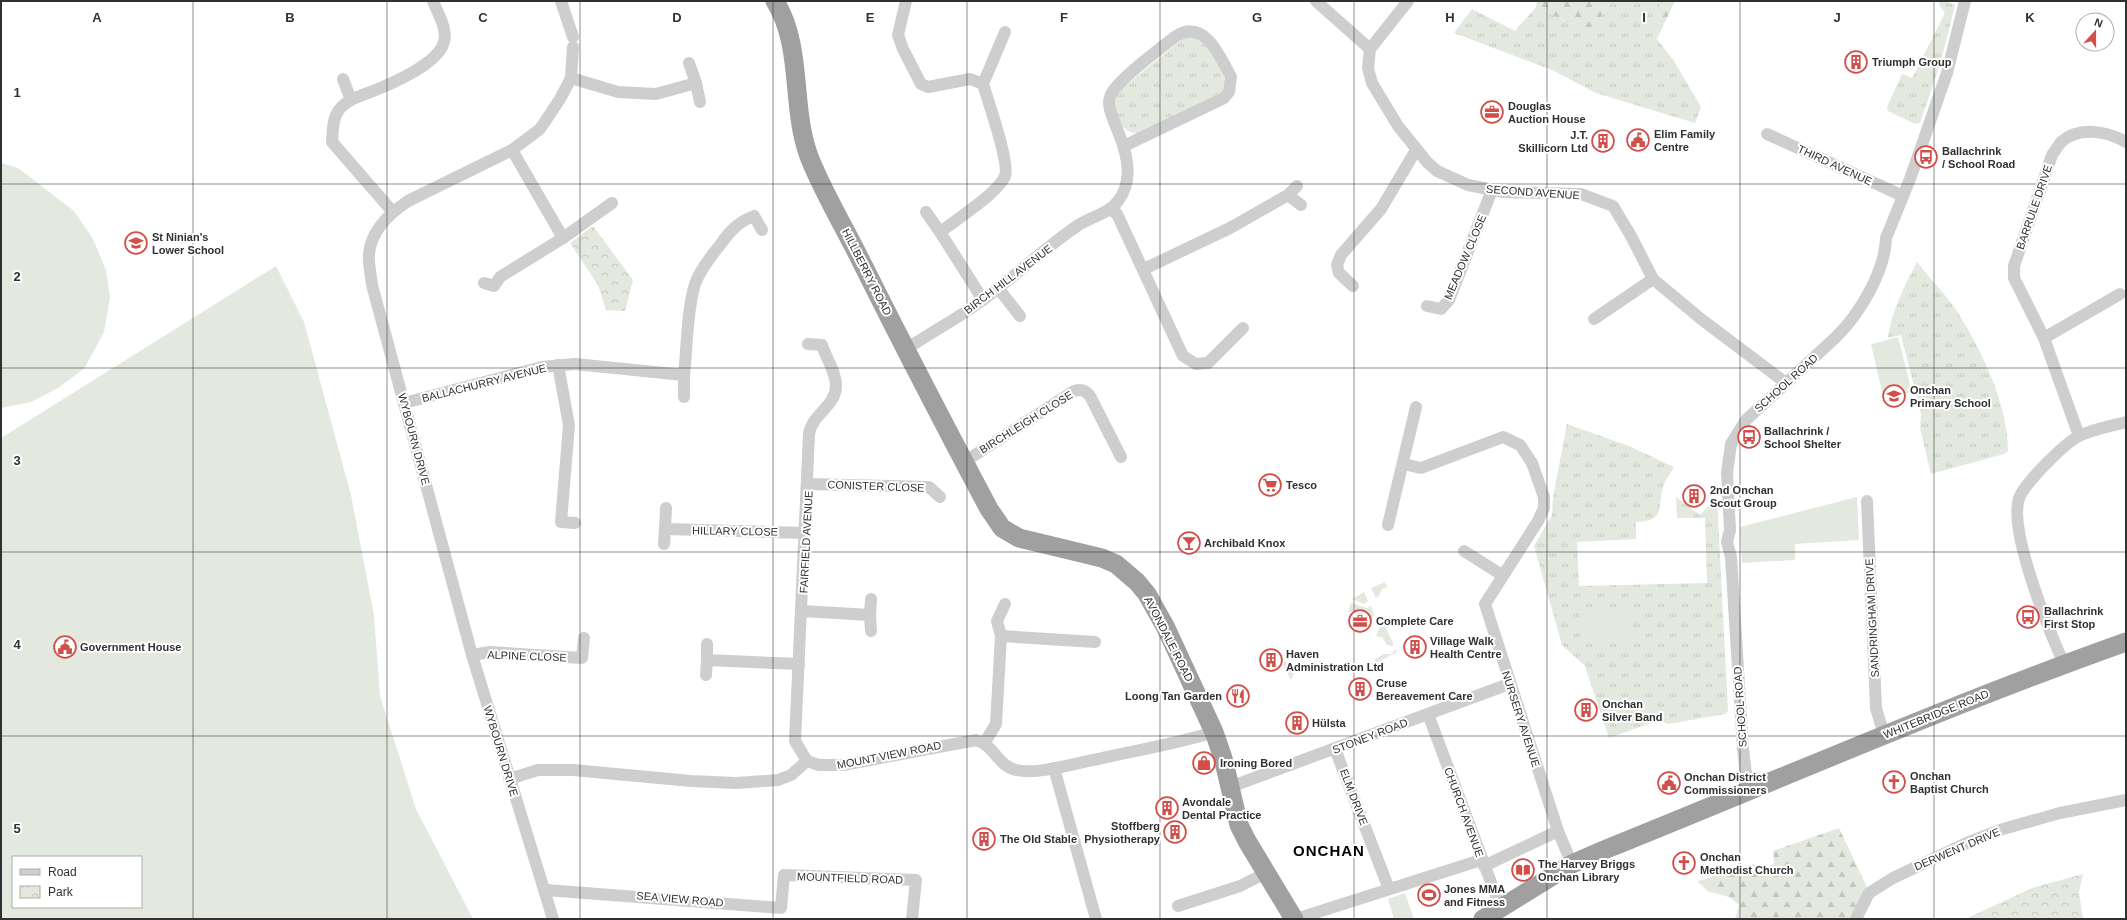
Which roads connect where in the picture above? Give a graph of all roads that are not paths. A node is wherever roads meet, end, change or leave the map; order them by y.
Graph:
1 (432, 1) edge
2 (561, 1) edge
3 (775, 1) edge
4 (906, 1) edge
5 (1316, 1) edge
6 (1408, 1) edge
7 (1965, 1) edge
8 (1005, 32) dead end
9 (1370, 50) junction
10 (689, 63) dead end
11 (571, 78) junction
12 (343, 79) dead end
13 (696, 83) junction
14 (983, 84) junction
15 (351, 100) junction
16 (700, 102) dead end
17 (1766, 134) dead end
18 (2126, 142) edge
19 (1412, 144) junction
20 (1124, 146) junction
21 (512, 150) junction
22 (1492, 190) junction
23 (1903, 196) junction
24 (612, 203) dead end
25 (1301, 205) dead end
26 (1110, 209) junction
27 (392, 211) junction
28 (926, 212) dead end
29 (762, 230) dead end
30 (940, 232) junction
31 (563, 238) junction
32 (1144, 269) junction
33 (1653, 279) junction
34 (484, 283) dead end
35 (1353, 286) dead end
36 (998, 288) junction
37 (2120, 294) dead end
38 (983, 300) junction
39 (1427, 306) dead end
40 (1020, 316) dead end
41 (1594, 319) dead end
42 (1243, 328) dead end
43 (2044, 338) junction
44 (808, 344) dead end
45 (905, 350) junction
46 (558, 365) junction
47 (684, 375) junction
48 (1786, 383) junction
49 (684, 397) dead end
50 (404, 403) junction
51 (1416, 407) dead end
52 (2126, 422) edge
53 (2080, 436) junction
54 (1121, 457) dead end
55 (964, 462) junction
56 (1402, 464) junction
57 (808, 484) junction
58 (940, 497) dead end
59 (1867, 501) dead end
60 (666, 508) dead end
61 (575, 523) dead end
62 (1388, 525) dead end
63 (1002, 528) joint
64 (665, 529) junction
65 (805, 533) junction
66 (664, 544) dead end
67 (1464, 551) dead end
68 (1502, 575) junction
69 (871, 599) dead end
70 (1005, 604) dead end
71 (802, 611) junction
72 (870, 614) junction
73 (871, 631) dead end
74 (1001, 636) junction
75 (584, 638) dead end
76 (1095, 642) dead end
77 (2126, 642) edge
78 (707, 644) dead end
79 (472, 655) junction
80 (707, 660) junction
81 (799, 664) junction
82 (2064, 664) junction
83 (706, 675) dead end
84 (1510, 684) junction
85 (1428, 714) junction
86 (1214, 732) junction
87 (1884, 735) junction
88 (985, 742) junction
89 (1335, 749) junction
90 (807, 761) junction
91 (1054, 768) junction
92 (509, 779) junction
93 (1230, 787) junction
94 (1748, 791) junction
95 (2126, 800) edge
96 (1558, 831) junction
97 (1483, 863) junction
98 (1572, 864) junction
99 (1266, 873) junction
100 (784, 875) joint
101 (1389, 889) junction
102 (546, 890) junction
103 (1178, 906) dead end
104 (1501, 909) junction
105 (553, 919) edge
106 (912, 919) edge
107 (1096, 919) edge
108 (1295, 919) edge
109 (1483, 919) edge
110 (1856, 919) edge

1 - 15 street
2 - 11 street, WYBOURN DRIVE
3 - 45 highway, HILLBERRY ROAD
4 - 14 street
5 - 9 street
6 - 9 street
7 - 23 street, SCHOOL ROAD
8 - 14 street
9 - 19 street, SECOND AVENUE
10 - 13 street
11 - 13 street
11 - 21 street, WYBOURN DRIVE
12 - 15 street
13 - 16 street
14 - 30 street
15 - 27 street
17 - 23 street, THIRD AVENUE
18 - 43 street, BARRULE DRIVE
19 - 22 street, SECOND AVENUE
19 - 35 street
20 - 20 street, BIRCH HILL AVENUE
20 - 26 street, BIRCH HILL AVENUE
21 - 27 street, WYBOURN DRIVE
21 - 31 street
22 - 33 street, SECOND AVENUE
22 - 39 street, MEADOW CLOSE
23 - 48 street, SCHOOL ROAD
24 - 31 street
25 - 32 street
26 - 32 street
26 - 36 street, BIRCH HILL AVENUE
27 - 50 street, WYBOURN DRIVE
28 - 30 street
29 - 47 street
30 - 38 street
31 - 34 street
32 - 42 street
33 - 41 street
33 - 48 street, SECOND AVENUE
36 - 38 street, BIRCH HILL AVENUE
36 - 40 street
37 - 43 street
38 - 45 street, BIRCH HILL AVENUE
43 - 53 street, BARRULE DRIVE
44 - 57 street, FAIRFIELD AVENUE
45 - 55 highway, HILLBERRY ROAD
46 - 47 street, BALLACHURRY AVENUE
46 - 50 street, BALLACHURRY AVENUE
46 - 61 street
47 - 49 street
48 - 94 street, SCHOOL ROAD
50 - 79 street, WYBOURN DRIVE
51 - 56 street
52 - 53 street
53 - 82 street
54 - 55 street, BIRCHLEIGH CLOSE
55 - 63 highway, HILLBERRY ROAD
56 - 62 street
56 - 68 street, NURSERY AVENUE
57 - 58 street, CONISTER CLOSE
57 - 65 street, FAIRFIELD AVENUE
59 - 87 street, SANDRINGHAM DRIVE
60 - 64 street
63 - 86 highway, AVONDALE ROAD
64 - 65 street, HILLARY CLOSE
64 - 66 street
65 - 71 street, FAIRFIELD AVENUE
67 - 68 street
68 - 84 street, NURSERY AVENUE
69 - 72 street
70 - 74 street
71 - 72 street
71 - 81 street, FAIRFIELD AVENUE
72 - 73 street
74 - 76 street
74 - 88 street
75 - 79 street, ALPINE CLOSE
77 - 82 highway, WHITEBRIDGE ROAD
78 - 80 street
79 - 92 street, WYBOURN DRIVE
80 - 81 street
80 - 83 street
81 - 90 street, FAIRFIELD AVENUE
82 - 87 highway, WHITEBRIDGE ROAD
84 - 85 street, STONEY ROAD
84 - 96 street, NURSERY AVENUE
85 - 89 street, STONEY ROAD
85 - 97 street, CHURCH AVENUE
86 - 91 street
86 - 93 highway, AVONDALE ROAD
87 - 94 highway, WHITEBRIDGE ROAD
88 - 90 street, MOUNT VIEW ROAD
88 - 91 street
89 - 93 street, STONEY ROAD
89 - 101 street, ELM DRIVE
90 - 92 street
91 - 107 street
92 - 102 street, WYBOURN DRIVE
93 - 99 highway, AVONDALE ROAD
94 - 98 highway, WHITEBRIDGE ROAD
95 - 110 street, DERWENT DRIVE
96 - 97 street
96 - 98 street, NURSERY AVENUE
97 - 101 street
97 - 104 street, CHURCH AVENUE
98 - 104 highway, WHITEBRIDGE ROAD
99 - 103 street
99 - 108 highway, AVONDALE ROAD
100 - 102 street, SEA VIEW ROAD
100 - 106 street, MOUNTFIELD ROAD
101 - 108 street
102 - 105 street, WYBOURN DRIVE
104 - 109 highway, WHITEBRIDGE ROAD

